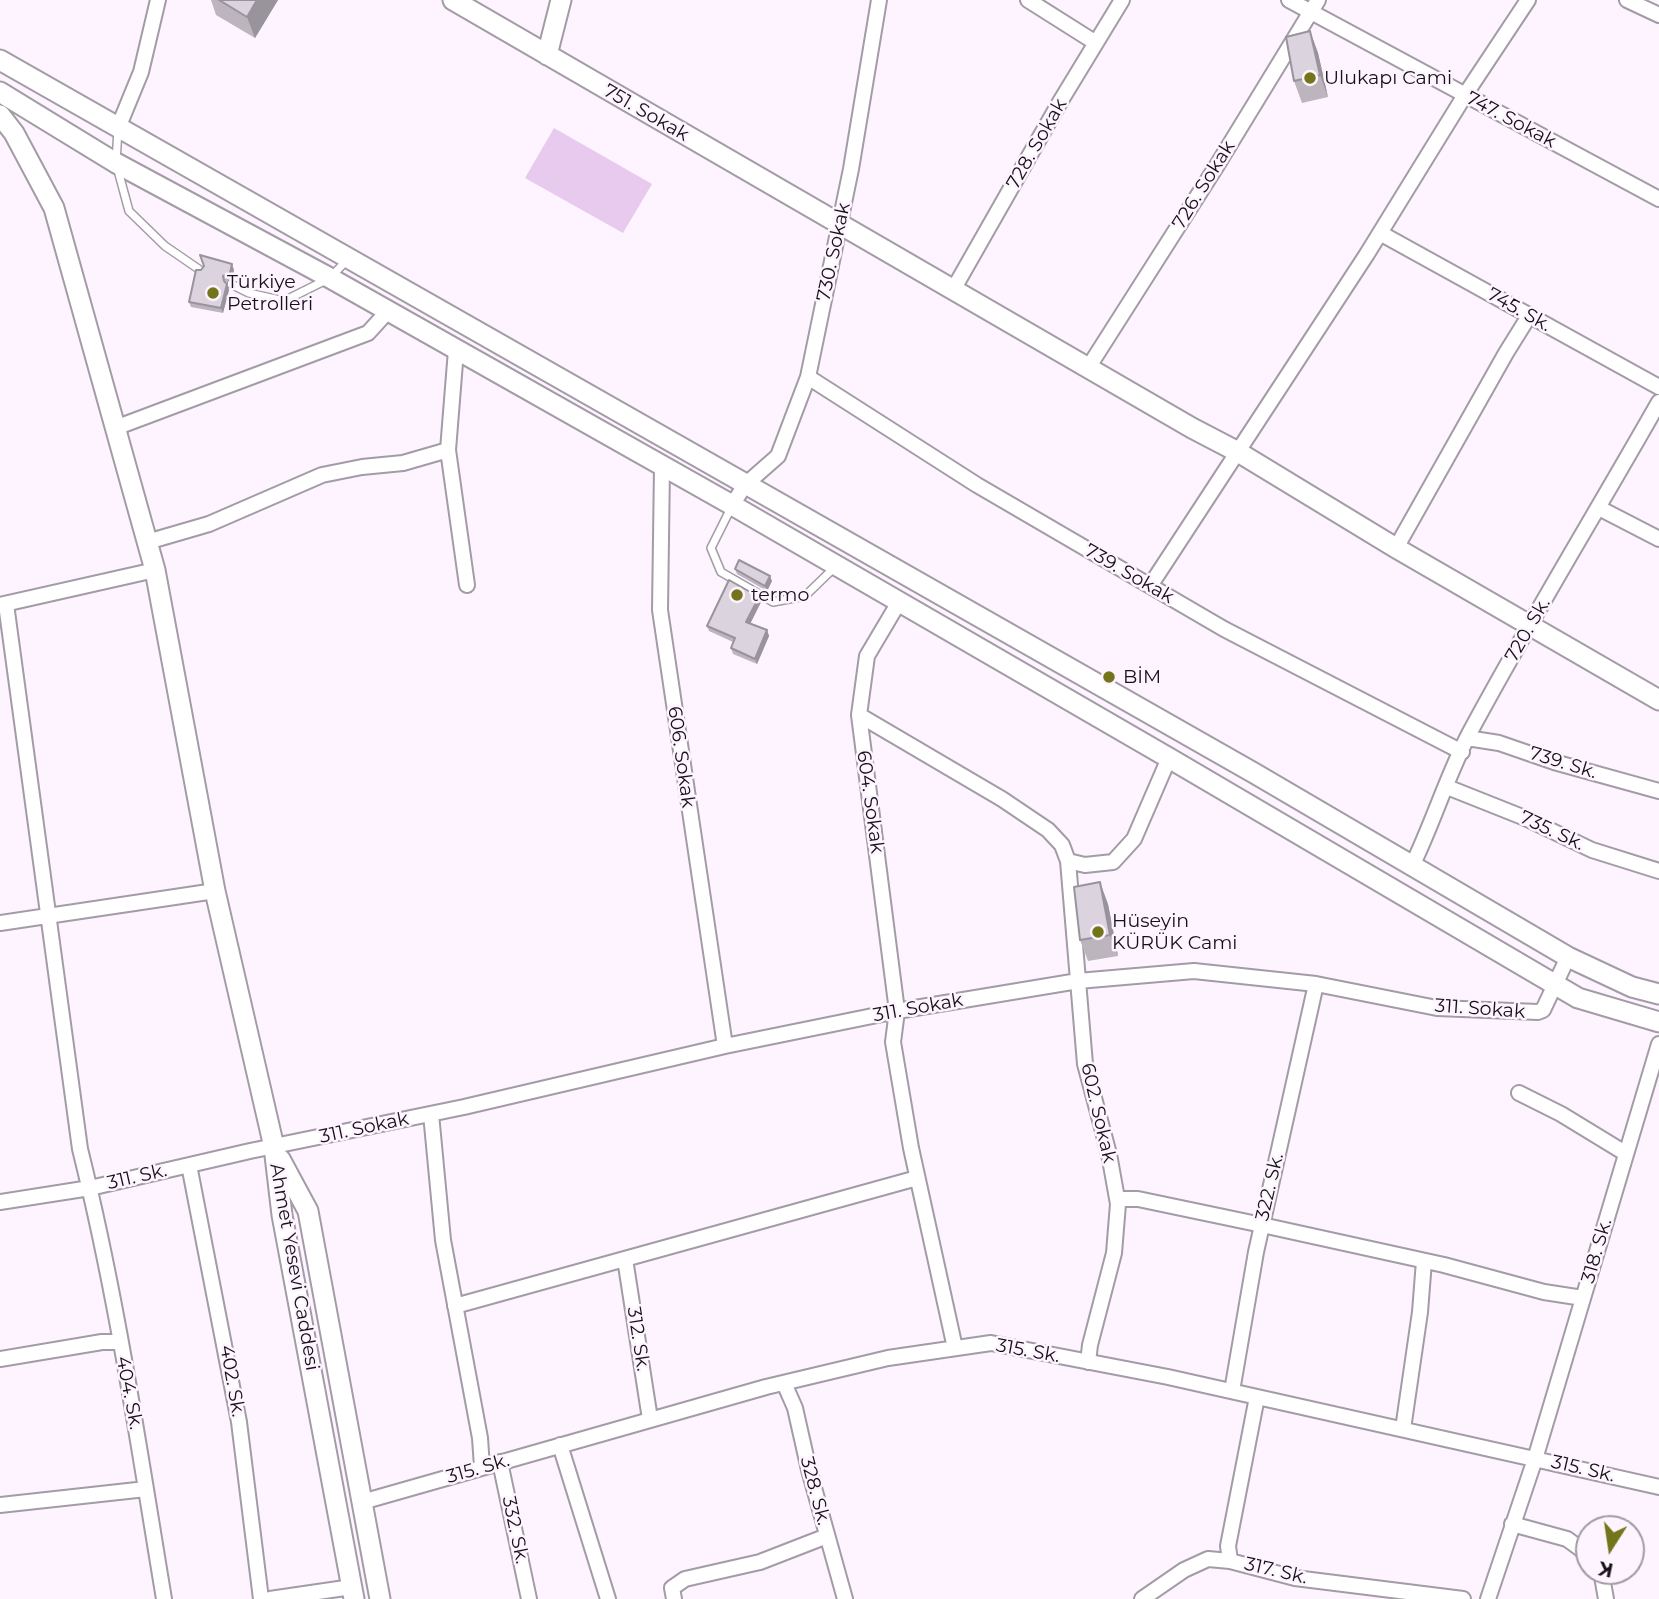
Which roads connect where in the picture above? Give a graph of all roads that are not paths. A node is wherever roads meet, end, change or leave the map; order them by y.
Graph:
1 (158, 0) edge
2 (453, 0) edge
3 (561, 0) edge
4 (879, 0) edge
5 (1028, 0) edge
6 (1122, 0) edge
7 (1289, 0) edge
8 (1528, 0) edge
9 (1627, 0) edge
10 (1314, 6) edge
11 (1659, 15) edge
12 (1096, 43) junction
13 (547, 55) junction
14 (0, 60) edge
15 (0, 92) edge
16 (1465, 95) junction
17 (0, 115) edge
18 (118, 128) junction
19 (116, 163) junction
20 (1659, 199) edge
21 (839, 226) junction
22 (1380, 233) junction
23 (348, 259) junction
24 (200, 270) edge
25 (330, 278) junction
26 (230, 284) edge
27 (953, 290) junction
28 (388, 311) junction
29 (1529, 316) junction
30 (456, 350) junction
31 (1088, 368) junction
32 (808, 377) junction
33 (1659, 387) edge
34 (1659, 402) edge
35 (115, 428) junction
36 (449, 450) junction
37 (1238, 452) junction
38 (662, 467) junction
39 (745, 485) junction
40 (733, 505) junction
41 (1600, 508) junction
42 (1659, 539) edge
43 (147, 542) junction
44 (1396, 548) junction
45 (858, 549) junction
46 (836, 566) junction
47 (155, 570) junction
48 (467, 585) dead end
49 (1150, 586) junction
50 (899, 602) junction
51 (3, 604) edge
52 (1531, 624) junction
53 (1659, 700) edge
54 (859, 715) junction
55 (1464, 745) junction
56 (1169, 758) junction
57 (1447, 787) junction
58 (1659, 791) edge
59 (1068, 862) junction
60 (1412, 866) junction
61 (1659, 872) edge
62 (215, 891) junction
63 (48, 916) junction
64 (0, 923) edge
65 (1567, 957) junction
66 (1078, 981) junction
67 (1316, 984) junction
68 (1555, 984) junction
69 (1659, 994) edge
70 (897, 1011) junction
71 (1659, 1022) edge
72 (1659, 1044) edge
73 (725, 1046) junction
74 (1519, 1093) dead end
75 (431, 1114) junction
76 (274, 1147) junction
77 (1625, 1153) junction
78 (189, 1165) junction
79 (917, 1178) junction
80 (90, 1188) junction
81 (1117, 1199) junction
82 (0, 1202) edge
83 (1262, 1225) junction
84 (625, 1259) junction
85 (1424, 1261) junction
86 (1583, 1298) junction
87 (455, 1306) junction
88 (119, 1342) junction
89 (955, 1348) junction
90 (0, 1359) edge
91 (1088, 1362) junction
92 (784, 1383) junction
93 (1232, 1391) junction
94 (1257, 1397) junction
95 (650, 1419) junction
96 (1403, 1429) junction
97 (560, 1445) junction
98 (1535, 1458) junction
99 (500, 1462) junction
100 (482, 1467) junction
101 (1659, 1487) edge
102 (146, 1489) junction
103 (362, 1502) junction
104 (0, 1505) edge
105 (1512, 1524) junction
106 (827, 1536) junction
107 (1575, 1545) edge
108 (1230, 1561) junction
109 (353, 1593) edge
110 (673, 1593) edge
111 (164, 1599) edge
112 (261, 1599) edge
113 (270, 1599) edge
114 (380, 1599) edge
115 (529, 1599) edge
116 (608, 1599) edge
117 (845, 1599) edge
118 (1142, 1599) edge
119 (1463, 1599) edge
120 (1488, 1599) edge

1 - 18 street
2 - 13 main road, 751. Sokak
3 - 13 main road
4 - 21 street, 730. Sokak
5 - 12 street
6 - 12 street, 728. Sokak
7 - 10 street, 747. Sokak
8 - 16 street
9 - 11 street
10 - 16 street, 747. Sokak
10 - 31 street, 726. Sokak
12 - 27 street, 728. Sokak
13 - 21 main road, 751. Sokak
14 - 18 main road
15 - 19 main road
16 - 20 street, 747. Sokak
16 - 22 street
17 - 35 main road
18 - 19 lane
18 - 23 main road
19 - 24 lane
19 - 25 main road
21 - 27 main road, 751. Sokak
21 - 32 street, 730. Sokak
22 - 29 street, 745. Sk.
22 - 37 street
23 - 25 lane
23 - 39 main road
25 - 26 lane
25 - 28 main road
27 - 31 main road, 751. Sokak
28 - 30 main road
28 - 35 street
29 - 33 street, 745. Sk.
29 - 44 street
30 - 36 street
30 - 38 main road
31 - 37 main road, 751. Sokak
32 - 39 street, 730. Sokak
32 - 49 street, 739. Sokak
34 - 41 street, 720. Sk.
35 - 43 main road
36 - 43 street
36 - 48 street
37 - 44 main road, 751. Sokak
37 - 49 street
38 - 40 main road
38 - 73 street, 606. Sokak
39 - 40 street, 730. Sokak
39 - 45 main road
40 - 46 main road
40 - 46 lane
41 - 42 street
41 - 52 street, 720. Sk.
43 - 47 main road
44 - 52 main road, 751. Sokak
45 - 46 street
45 - 60 main road
46 - 50 main road
47 - 51 street
47 - 62 main road
49 - 55 street, 739. Sokak
50 - 54 street, 604. Sokak
50 - 56 main road
51 - 63 street, 404. Sk.
52 - 53 main road, 751. Sokak
52 - 55 street, 720. Sk.
54 - 59 street
54 - 70 street, 604. Sokak
55 - 57 street, 720. Sk.
55 - 58 street, 739. Sk.
56 - 59 street
56 - 68 main road
57 - 60 street, 720. Sk.
57 - 61 street, 735. Sk.
59 - 66 street, 602. Sokak
60 - 65 main road
62 - 63 street
62 - 76 main road
63 - 64 street
63 - 80 street, 404. Sk.
65 - 68 street
65 - 69 main road
66 - 67 street, 311. Sokak
66 - 70 street, 311. Sokak
66 - 81 street, 602. Sokak
67 - 68 street, 311. Sokak
67 - 83 street, 322. Sk.
68 - 71 main road
70 - 73 street, 311. Sokak
70 - 79 street, 604. Sokak
72 - 77 street, 318. Sk.
73 - 75 street, 311. Sokak
74 - 77 street
75 - 76 street, 311. Sokak
75 - 87 street
76 - 78 street, 311. Sk.
76 - 103 main road, Ahmet Yesevi Caddesi
76 - 109 main road, Ahmet Yesevi Caddesi
77 - 86 street, 318. Sk.
78 - 80 street, 311. Sk.
78 - 112 street, 402. Sk.
79 - 84 street
79 - 89 street, 604. Sokak
80 - 82 street, 311. Sk.
80 - 88 street, 404. Sk.
81 - 83 street
81 - 91 street, 602. Sokak
83 - 85 street
83 - 93 street, 322. Sk.
84 - 87 street
84 - 95 street, 312. Sk.
85 - 86 street
85 - 96 street
86 - 98 street, 318. Sk.
87 - 100 street
88 - 90 street
88 - 102 street, 404. Sk.
89 - 91 street, 315. Sk.
89 - 92 street, 315. Sk.
91 - 93 street, 315. Sk.
92 - 95 street, 315. Sk.
92 - 106 street, 328. Sk.
93 - 94 street, 315. Sk.
94 - 96 street, 315. Sk.
94 - 108 street
95 - 97 street, 315. Sk.
96 - 98 street, 315. Sk.
97 - 99 street, 315. Sk.
97 - 116 street
98 - 101 street, 315. Sk.
98 - 105 street, 318. Sk.
99 - 100 street, 315. Sk.
99 - 115 street, 332. Sk.
100 - 103 street, 315. Sk.
102 - 104 street
102 - 111 street, 404. Sk.
103 - 114 main road, Ahmet Yesevi Caddesi
105 - 107 street
105 - 120 street, 318. Sk.
106 - 110 street
106 - 117 street, 328. Sk.
108 - 118 street, 317. Sk.
108 - 119 street, 317. Sk.
109 - 113 street

